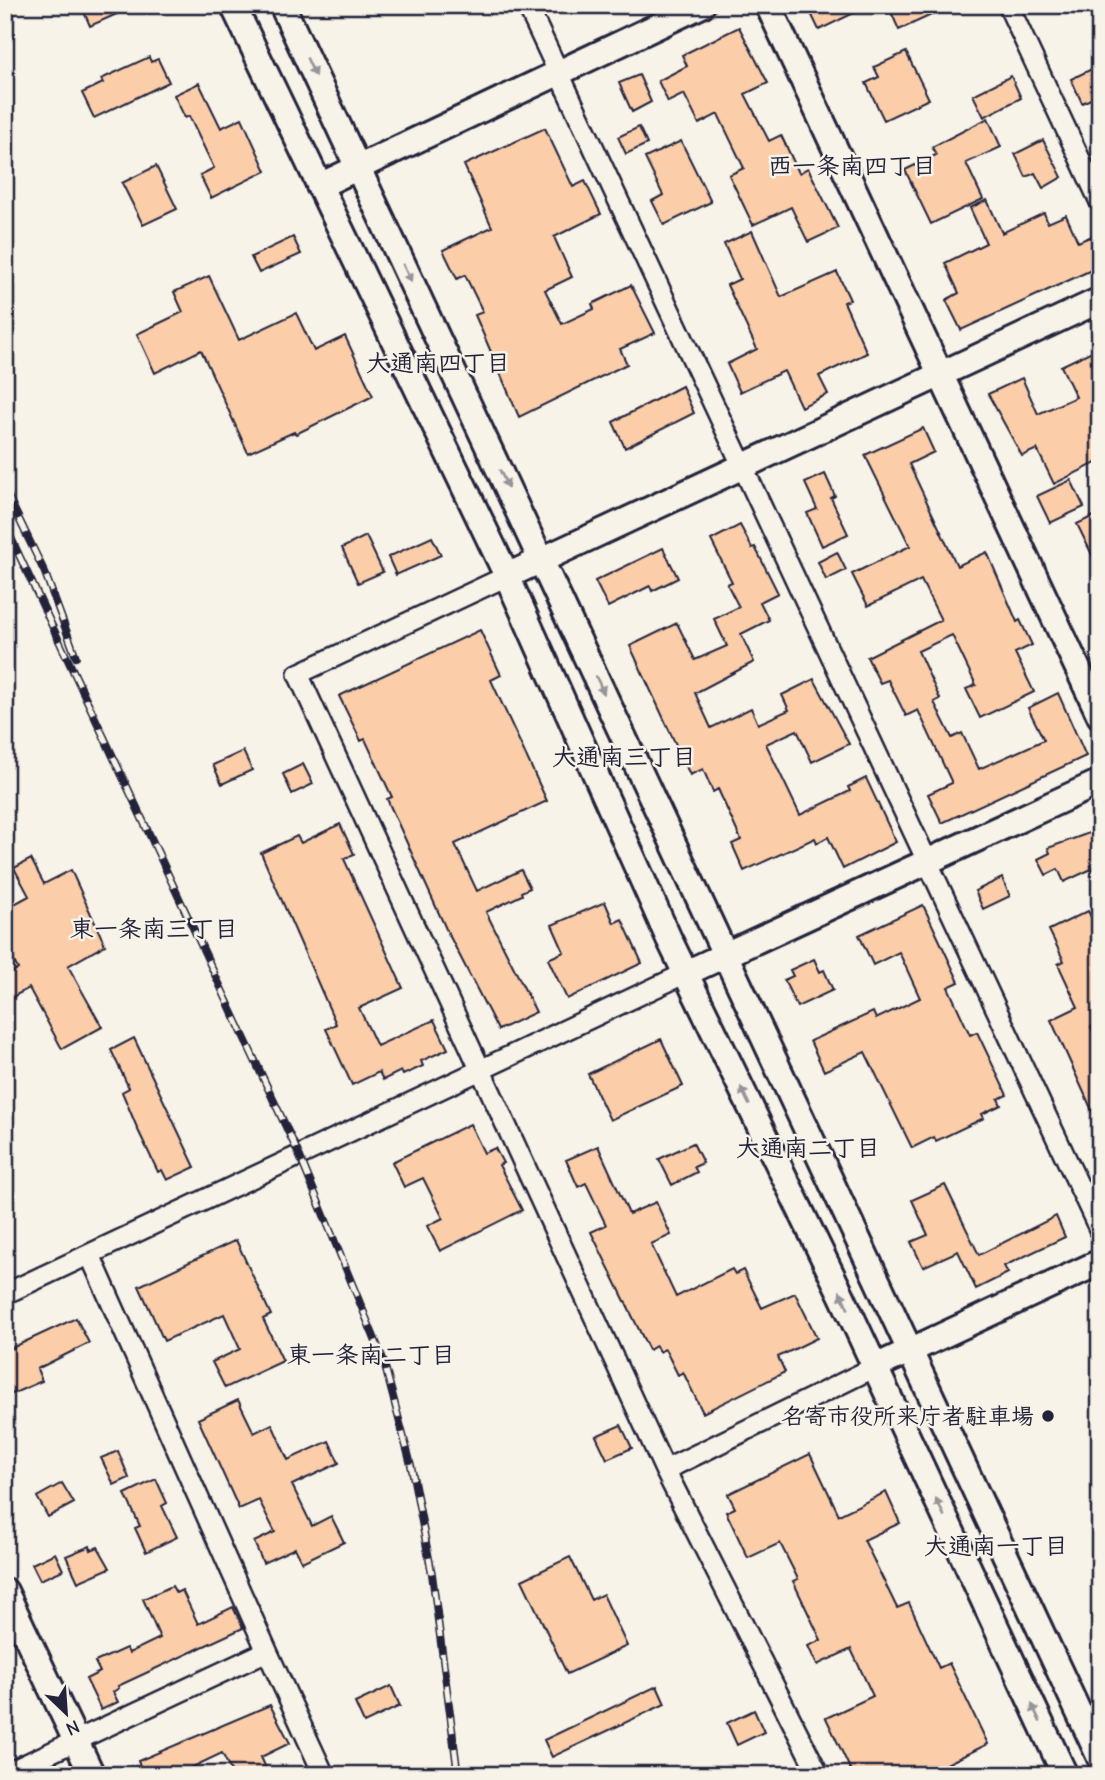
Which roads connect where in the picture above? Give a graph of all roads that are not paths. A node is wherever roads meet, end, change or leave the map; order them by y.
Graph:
1 (233, 5) edge
2 (282, 5) edge
3 (527, 5) edge
4 (702, 5) edge
5 (768, 5) edge
6 (1008, 5) edge
7 (558, 71) junction
8 (357, 167) junction
9 (319, 186) junction
10 (1100, 202) edge
11 (1100, 300) edge
12 (939, 372) junction
13 (742, 465) junction
14 (542, 559) junction
15 (507, 576) junction
16 (1100, 716) edge
17 (1100, 782) edge
18 (929, 864) junction
19 (725, 955) junction
20 (685, 974) junction
21 (482, 1070) junction
22 (1100, 1231) edge
23 (90, 1255) junction
24 (1100, 1262) edge
25 (5, 1294) edge
26 (908, 1352) junction
27 (875, 1367) junction
28 (666, 1470) junction
29 (5, 1591) edge
30 (267, 1651) junction
31 (76, 1741) junction
32 (1100, 1758) edge
33 (5, 1774) edge
34 (92, 1775) edge
35 (324, 1775) edge
36 (819, 1775) edge
37 (1065, 1775) edge

1 - 9 street
2 -> 8 street
3 - 7 street
4 - 7 street
5 - 12 street
6 - 10 street
7 - 8 street
7 - 13 street
8 - 9 street
8 -> 14 street
9 - 15 street
11 - 12 street
12 - 13 street
12 - 16 street
13 - 14 street
13 - 18 street
14 - 15 street
14 -> 19 street
15 - 20 street
15 - 21 street
17 - 18 street
18 - 19 street
18 - 22 street
19 - 20 street
19 - 26 street
20 - 21 street
27 -> 20 street
21 - 23 street
21 - 28 street
23 - 25 street
23 - 30 street
24 - 26 street
26 - 27 street
26 - 32 street
27 - 28 street
37 -> 27 street
28 - 36 street
29 - 31 street
30 - 31 street
30 - 35 street
31 - 33 street
31 - 34 street

